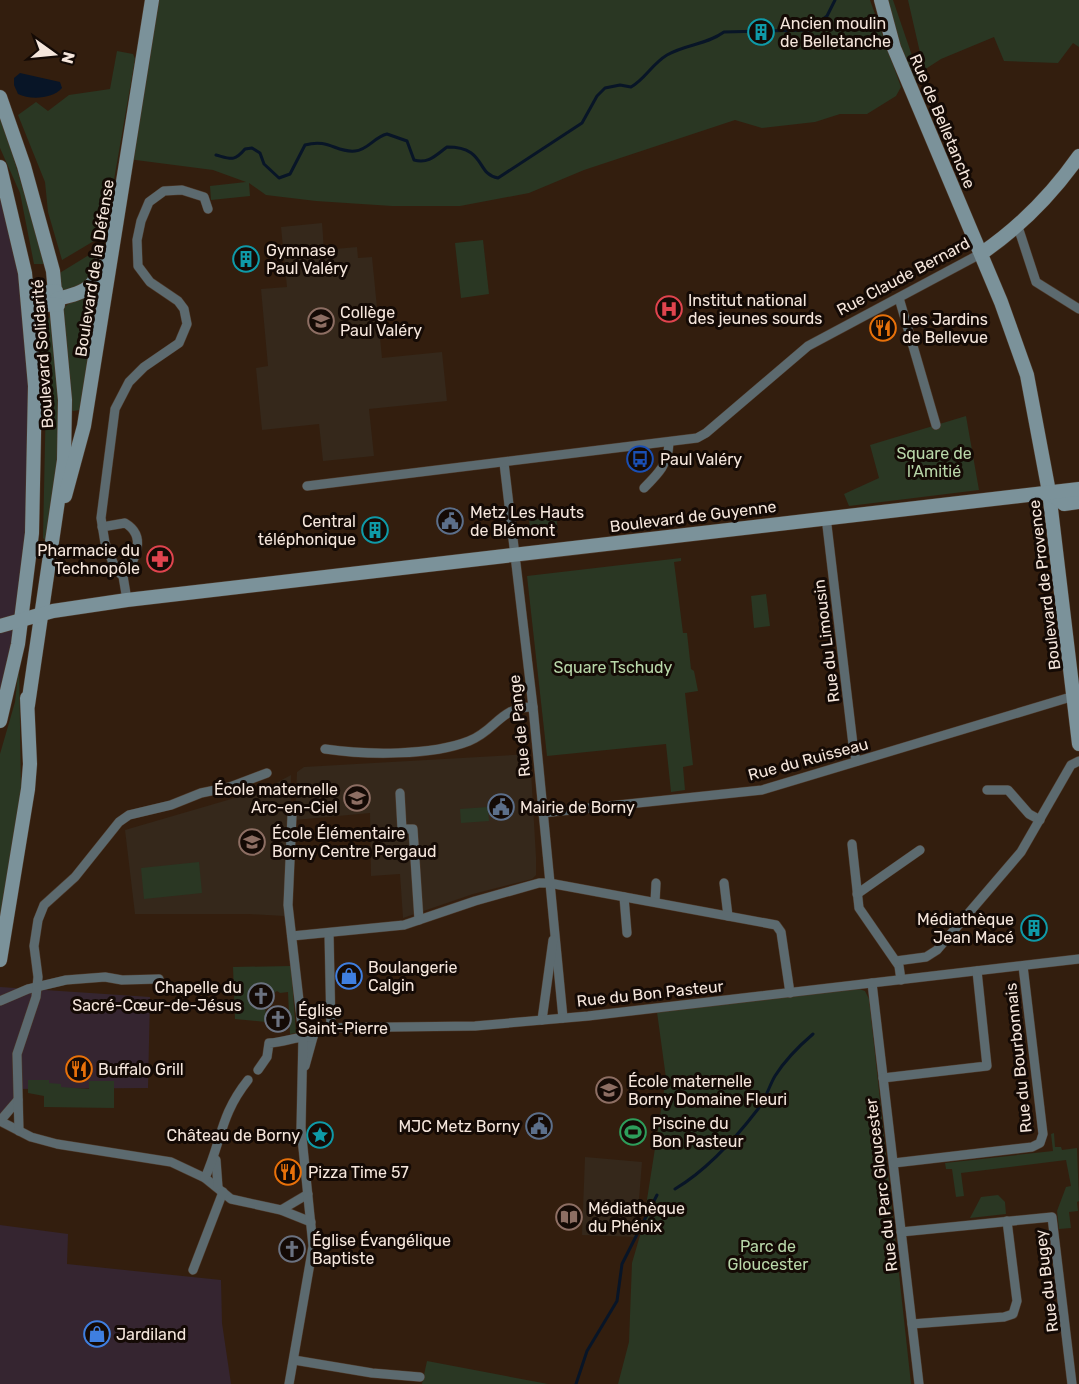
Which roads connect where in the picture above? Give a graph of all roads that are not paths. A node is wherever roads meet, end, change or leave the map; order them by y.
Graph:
1 (152, 0) edge
2 (882, 0) edge
3 (0, 97) edge
4 (1079, 156) edge
5 (0, 167) edge
6 (124, 181) junction
7 (208, 209) dead end
8 (1018, 227) junction
9 (982, 253) junction
10 (899, 297) junction
11 (57, 299) junction
12 (29, 300) junction
13 (1079, 309) edge
14 (936, 425) dead end
15 (669, 443) junction
16 (504, 463) junction
17 (307, 486) dead end
18 (644, 488) dead end
19 (1079, 489) edge
20 (1049, 492) junction
21 (1079, 502) edge
22 (826, 517) junction
23 (102, 527) junction
24 (52, 538) junction
25 (515, 554) junction
26 (123, 576) junction
27 (127, 600) junction
28 (31, 613) junction
29 (0, 616) edge
30 (0, 626) edge
31 (1074, 696) junction
32 (533, 707) junction
33 (0, 721) edge
34 (1079, 744) edge
35 (325, 749) dead end
36 (1079, 760) edge
37 (857, 761) junction
38 (267, 773) dead end
39 (987, 790) dead end
40 (400, 793) dead end
41 (542, 813) junction
42 (292, 815) dead end
43 (1040, 820) junction
44 (852, 844) dead end
45 (920, 850) dead end
46 (549, 883) junction
47 (724, 883) dead end
48 (657, 884) dead end
49 (857, 894) junction
50 (624, 897) junction
51 (655, 902) junction
52 (728, 916) junction
53 (419, 920) junction
54 (555, 932) junction
55 (329, 933) junction
56 (627, 933) dead end
57 (292, 936) junction
58 (1079, 959) edge
59 (0, 960) edge
60 (896, 961) junction
61 (1023, 966) junction
62 (977, 971) junction
63 (159, 979) dead end
64 (901, 980) junction
65 (872, 983) junction
66 (38, 988) junction
67 (790, 993) junction
68 (0, 1001) edge
69 (563, 1018) junction
70 (542, 1020) junction
71 (328, 1028) junction
72 (308, 1036) junction
73 (258, 1070) dead end
74 (883, 1078) junction
75 (248, 1080) dead end
76 (18, 1100) junction
77 (0, 1122) edge
78 (19, 1131) junction
79 (0, 1132) edge
80 (216, 1151) junction
81 (894, 1163) junction
82 (205, 1178) junction
83 (220, 1189) junction
84 (308, 1194) junction
85 (281, 1210) junction
86 (1007, 1221) junction
87 (311, 1222) junction
88 (902, 1232) junction
89 (194, 1270) dead end
90 (912, 1324) junction
91 (294, 1360) junction
92 (420, 1377) dead end
93 (289, 1384) edge
94 (919, 1384) edge
95 (1072, 1384) edge

1 - 6 main road, Boulevard de la Défense
2 - 9 main road, Rue de Belletanche
3 - 11 main road, Boulevard Solidarité
4 - 8 main road, Rue Claude Bernard
5 - 12 main road, Boulevard Solidarité
6 - 11 main road
6 - 24 main road, Boulevard de la Défense
7 - 23 street
8 - 9 main road, Rue Claude Bernard
8 - 13 street
9 - 10 street, Rue Claude Bernard
9 - 20 main road, Boulevard de Provence
10 - 14 street
10 - 15 street, Rue Claude Bernard
11 - 12 main road
11 - 24 main road, Boulevard Solidarité
12 - 28 main road, Boulevard Solidarité
15 - 16 street, Rue Claude Bernard
15 - 18 street
16 - 17 street, Rue Claude Bernard
16 - 25 street
19 - 20 main road, Boulevard de Guyenne
20 - 21 main road, Boulevard de Guyenne
20 - 22 main road, Boulevard de Guyenne
20 - 31 main road, Boulevard de Provence
22 - 25 main road, Boulevard de Guyenne
22 - 37 street, Rue du Limousin
23 - 26 street
23 - 26 street
24 - 28 main road, Boulevard Solidarité
25 - 27 main road, Boulevard de Guyenne
25 - 32 street, Rue de Pange
26 - 27 street
27 - 28 main road, Boulevard de Guyenne
28 - 29 main road
28 - 30 main road
28 - 33 main road, Boulevard Solidarité
28 - 59 main road, Boulevard Solidarité
31 - 34 main road, Boulevard de Provence
31 - 37 street, Rue du Ruisseau
32 - 35 street
32 - 41 street, Rue de Pange
36 - 43 street
37 - 41 street, Rue du Ruisseau
38 - 66 street
39 - 43 street
40 - 53 street
41 - 46 street, Rue de Pange
42 - 57 street
43 - 60 street
44 - 49 street
45 - 49 street
46 - 50 street
46 - 53 street
46 - 54 street, Rue de Pange
47 - 52 street
48 - 51 street
49 - 60 street
50 - 51 street
50 - 56 street
51 - 52 street
52 - 67 street
53 - 55 street
54 - 69 street, Rue de Pange
54 - 70 street, Rue de Pange
55 - 57 street
55 - 71 street
57 - 72 street
58 - 61 street, Rue du Bon Pasteur
60 - 64 street
61 - 62 street, Rue du Bon Pasteur
61 - 81 street, Rue du Bourbonnais
62 - 64 street, Rue du Bon Pasteur
62 - 74 street
63 - 66 street
64 - 65 street, Rue du Bon Pasteur
65 - 67 street, Rue du Bon Pasteur
65 - 74 street, Rue du Parc Gloucester
66 - 68 street
66 - 76 street
67 - 69 street, Rue du Bon Pasteur
69 - 70 street, Rue du Bon Pasteur
70 - 71 street, Rue du Bon Pasteur
71 - 72 street, Rue du Bon Pasteur
72 - 73 street, Rue du Bon Pasteur
72 - 84 street
74 - 81 street, Rue du Parc Gloucester
75 - 80 street
76 - 77 street
76 - 78 street
77 - 78 street
77 - 79 street
78 - 82 street
80 - 82 street
80 - 83 street
81 - 88 street, Rue du Parc Gloucester
82 - 83 street
83 - 85 street
83 - 89 street
84 - 85 street
84 - 87 street
85 - 87 street
86 - 88 street, Rue du Bugey
86 - 90 street
86 - 95 street, Rue du Bugey
87 - 91 street
88 - 90 street, Rue du Parc Gloucester
90 - 94 street, Rue du Parc Gloucester
91 - 92 street
91 - 93 street

